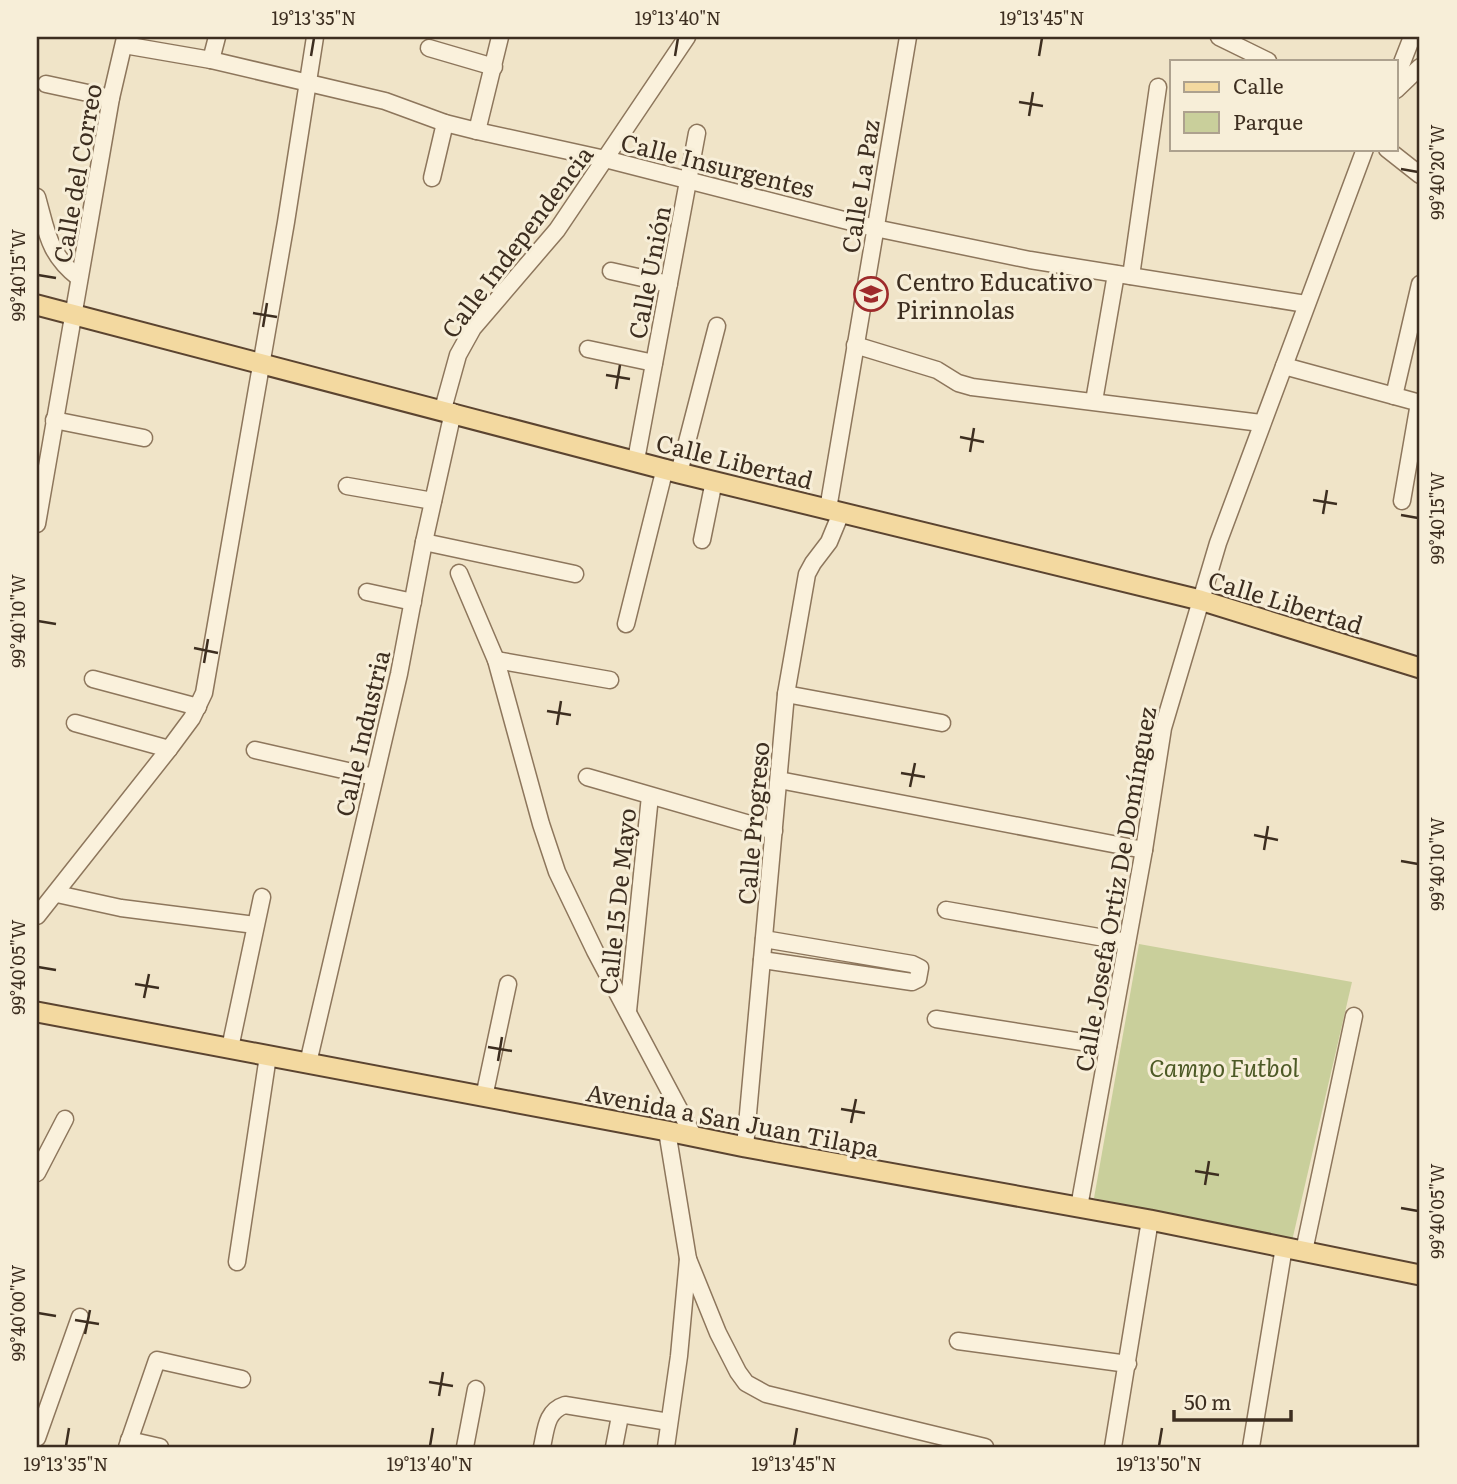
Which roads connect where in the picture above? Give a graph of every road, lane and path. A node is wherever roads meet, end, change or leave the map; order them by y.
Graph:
1 (217, 37) edge
2 (315, 37) edge
3 (500, 37) edge
4 (687, 37) edge
5 (908, 37) edge
6 (1219, 37) edge
7 (1412, 37) edge
8 (125, 41) edge
9 (429, 48) dead end
10 (211, 60) junction
11 (1266, 60) edge
12 (494, 67) junction
13 (1420, 67) edge
14 (1398, 73) edge
15 (307, 83) junction
16 (47, 84) dead end
17 (1157, 87) dead end
18 (1398, 88) edge
19 (111, 99) junction
20 (445, 123) junction
21 (477, 131) junction
22 (697, 133) dead end
23 (1365, 150) edge
24 (1388, 150) edge
25 (606, 159) junction
26 (1420, 175) edge
27 (432, 178) dead end
28 (688, 181) junction
29 (37, 197) edge
30 (875, 228) junction
31 (611, 271) dead end
32 (1124, 275) junction
33 (79, 278) junction
34 (668, 284) junction
35 (1420, 284) edge
36 (1306, 304) junction
37 (37, 305) edge
38 (73, 315) junction
39 (717, 326) dead end
40 (855, 345) junction
41 (588, 349) dead end
42 (262, 362) junction
43 (654, 363) junction
44 (1284, 366) junction
45 (1394, 396) junction
46 (1094, 401) junction
47 (1419, 403) edge
48 (448, 411) junction
49 (54, 420) junction
50 (1261, 423) junction
51 (144, 438) dead end
52 (636, 460) junction
53 (672, 470) junction
54 (714, 481) junction
55 (347, 486) dead end
56 (39, 499) edge
57 (433, 501) junction
58 (1402, 501) dead end
59 (835, 511) junction
60 (37, 524) edge
61 (702, 540) dead end
62 (424, 542) junction
63 (459, 573) dead end
64 (575, 574) dead end
65 (366, 592) dead end
66 (1200, 600) junction
67 (413, 602) junction
68 (626, 624) dead end
69 (496, 660) junction
70 (1420, 668) edge
71 (93, 679) dead end
72 (610, 680) dead end
73 (786, 694) junction
74 (198, 707) junction
75 (75, 723) dead end
76 (942, 723) dead end
77 (169, 750) junction
78 (255, 750) dead end
79 (374, 777) junction
80 (587, 778) dead end
81 (779, 780) junction
82 (650, 796) junction
83 (774, 831) junction
84 (1144, 850) junction
85 (57, 894) junction
86 (262, 897) dead end
87 (946, 910) dead end
88 (37, 916) edge
89 (255, 925) junction
90 (764, 939) junction
91 (1127, 942) junction
92 (794, 944) junction
93 (762, 960) junction
94 (792, 963) junction
95 (508, 984) dead end
96 (628, 1011) junction
97 (37, 1012) edge
98 (1354, 1016) dead end
99 (936, 1019) dead end
100 (1108, 1046) junction
101 (230, 1048) junction
102 (268, 1056) junction
103 (308, 1063) junction
104 (484, 1097) junction
105 (65, 1119) dead end
106 (667, 1130) junction
107 (694, 1137) junction
108 (744, 1147) junction
109 (43, 1148) edge
110 (37, 1173) edge
111 (1079, 1207) junction
112 (1150, 1220) junction
113 (1284, 1247) junction
114 (1304, 1251) junction
115 (688, 1259) junction
116 (237, 1262) dead end
117 (1420, 1275) edge
118 (80, 1317) dead end
119 (958, 1340) dead end
120 (1128, 1364) junction
121 (242, 1379) dead end
122 (476, 1388) dead end
123 (620, 1416) junction
124 (669, 1422) junction
125 (37, 1438) edge
126 (128, 1444) edge
127 (160, 1447) edge
128 (465, 1447) edge
129 (542, 1447) edge
130 (614, 1447) edge
131 (666, 1447) edge
132 (985, 1447) edge
133 (1113, 1447) edge
134 (1251, 1447) edge

1 - 10 street
2 - 15 street
3 - 12 street
4 - 25 street, Calle Independencia
5 - 30 street, Calle La Paz
6 - 11 street
7 - 14 street
8 - 10 street, Calle Insurgentes
8 - 19 street, Calle del Correo
9 - 12 street
10 - 15 street, Calle Insurgentes
12 - 21 street
13 - 18 street
15 - 20 street, Calle Insurgentes
15 - 42 street
16 - 19 street
17 - 32 street
19 - 33 street, Calle del Correo
20 - 21 street, Calle Insurgentes
20 - 27 street
21 - 25 street, Calle Insurgentes
22 - 28 street, Calle Unión
23 - 36 street, Calle Josefa Ortiz De Domínguez
24 - 26 street
25 - 28 street, Calle Insurgentes
25 - 48 street, Calle Independencia
28 - 30 street, Calle Insurgentes
28 - 34 street, Calle Unión
29 - 33 street
30 - 32 street, Calle Insurgentes
30 - 40 street, Calle La Paz
31 - 34 street
32 - 36 street, Calle Insurgentes
32 - 46 street
33 - 38 street, Calle del Correo
34 - 43 street, Calle Unión
35 - 45 street
36 - 44 street, Calle Josefa Ortiz De Domínguez
37 - 38 main road, Calle Libertad
38 - 42 main road, Calle Libertad
38 - 49 street, Calle del Correo
39 - 53 street
40 - 46 street
40 - 59 street, Calle La Paz
41 - 43 street
42 - 48 main road, Calle Libertad
42 - 74 street
43 - 52 street, Calle Unión
44 - 45 street
44 - 50 street, Calle Josefa Ortiz De Domínguez
45 - 47 street
46 - 50 street
47 - 58 street
48 - 52 main road, Calle Libertad
48 - 57 street, Calle Industria
49 - 51 street
49 - 56 street, Calle del Correo
50 - 66 street, Calle Josefa Ortiz De Domínguez
52 - 53 main road, Calle Libertad
53 - 54 main road, Calle Libertad
53 - 68 street
54 - 59 main road, Calle Libertad
54 - 61 street
55 - 57 street
56 - 60 street, Calle del Correo
57 - 62 street, Calle Industria
59 - 66 main road, Calle Libertad
59 - 73 street, Calle Progreso
62 - 64 street
62 - 67 street, Calle Industria
63 - 69 street
65 - 67 street
66 - 70 main road, Calle Libertad
66 - 84 street, Calle Josefa Ortiz De Domínguez
67 - 79 street, Calle Industria
69 - 72 street
69 - 96 street
71 - 74 street
73 - 76 street
73 - 81 street, Calle Progreso
74 - 77 street
75 - 77 street
77 - 85 street
78 - 79 street
79 - 103 street, Calle Industria
80 - 82 street
81 - 83 street, Calle Progreso
81 - 84 street
82 - 83 street
82 - 96 street, Calle 15 De Mayo
83 - 90 street, Calle Progreso
84 - 91 street, Calle Josefa Ortiz De Domínguez
85 - 88 street
85 - 89 street
86 - 89 street
87 - 91 street
89 - 101 street
90 - 92 street
90 - 93 street, Calle Progreso
91 - 100 street, Calle Josefa Ortiz De Domínguez
92 - 94 street
92 - 94 street
93 - 94 street
93 - 108 street, Calle Progreso
95 - 104 street
96 - 107 street
97 - 101 main road, Avenida a San Juan Tilapa
98 - 114 street
99 - 100 street
100 - 111 street, Calle Josefa Ortiz De Domínguez
101 - 102 main road, Avenida a San Juan Tilapa
102 - 103 main road, Avenida a San Juan Tilapa
102 - 116 street
103 - 104 main road, Avenida a San Juan Tilapa
104 - 106 main road, Avenida a San Juan Tilapa
105 - 109 street
106 - 107 main road, Avenida a San Juan Tilapa
106 - 115 street
107 - 108 main road, Avenida a San Juan Tilapa
108 - 111 main road, Avenida a San Juan Tilapa
109 - 110 street
111 - 112 main road, Avenida a San Juan Tilapa
112 - 113 main road, Avenida a San Juan Tilapa
112 - 120 street
113 - 114 main road, Avenida a San Juan Tilapa
113 - 134 street
114 - 117 main road, Avenida a San Juan Tilapa
115 - 124 street
115 - 132 street
118 - 125 street
119 - 120 street
120 - 133 street
121 - 126 street
122 - 128 street
123 - 124 street
123 - 129 street
123 - 130 street
124 - 131 street
126 - 127 street

